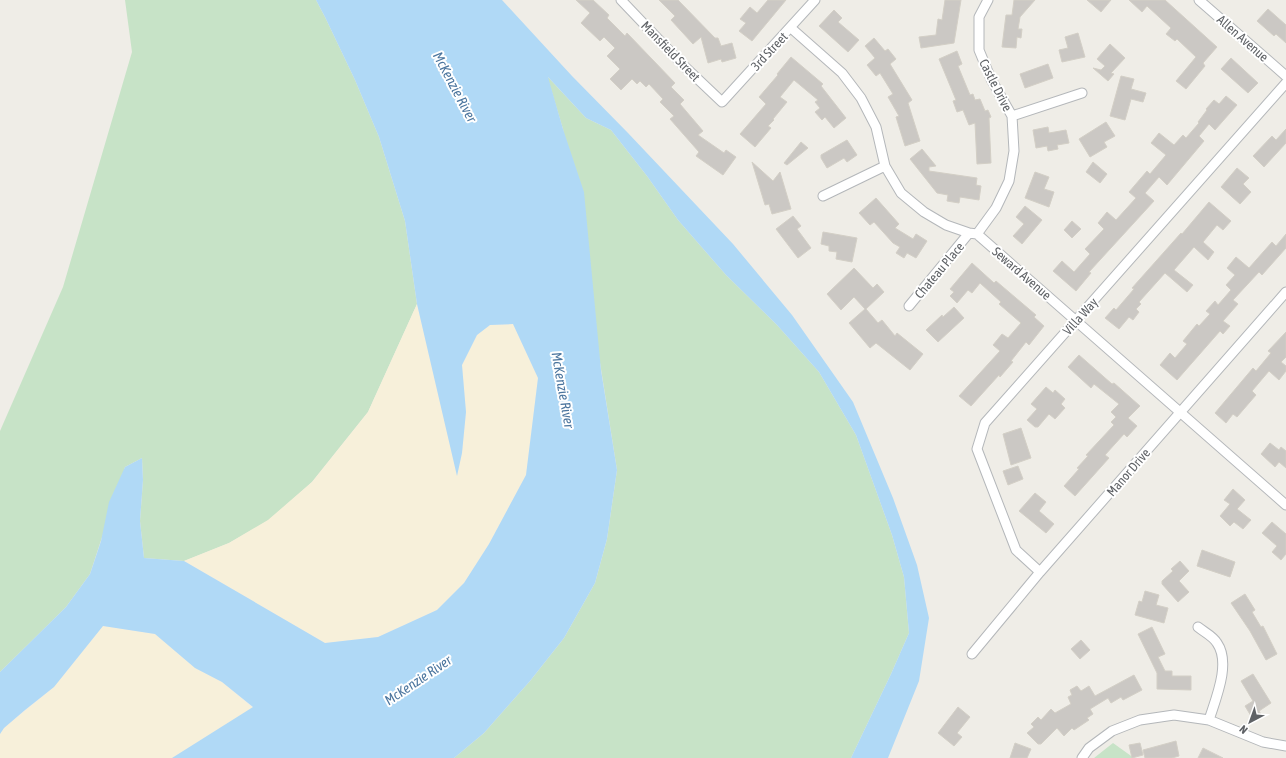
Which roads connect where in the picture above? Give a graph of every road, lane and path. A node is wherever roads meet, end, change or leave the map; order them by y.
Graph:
1 (622, 0) edge
2 (815, 0) edge
3 (988, 0) edge
4 (1199, 0) edge
5 (791, 28) junction
6 (1286, 76) edge
7 (1286, 83) edge
8 (1082, 93) dead end
9 (722, 102) joint
10 (1012, 116) junction
11 (885, 166) junction
12 (823, 196) dead end
13 (973, 234) junction
14 (1286, 292) edge
15 (909, 306) dead end
16 (1076, 320) junction
17 (1181, 412) junction
18 (1286, 505) edge
19 (1040, 572) junction
20 (1198, 627) dead end
21 (972, 654) dead end
22 (1209, 720) junction
23 (1286, 746) edge
24 (1082, 758) edge

1 - 9 street, Mansfield Street
2 - 5 street, 3rd Street
3 - 10 street, Castle Drive
4 - 6 street, Allen Avenue
5 - 9 street, 3rd Street
5 - 11 street, Seward Avenue
7 - 16 street, Villa Way
8 - 10 street
10 - 13 street, Castle Drive
11 - 12 street
11 - 13 street, Seward Avenue
13 - 15 street, Chateau Place
13 - 16 street, Seward Avenue
14 - 17 street, Manor Drive
16 - 17 street, Seward Avenue
16 - 19 street, Villa Way
17 - 18 street, Seward Avenue
17 - 19 street, Manor Drive
19 - 21 street, Manor Drive
20 - 22 street
22 - 23 street
22 - 24 street

